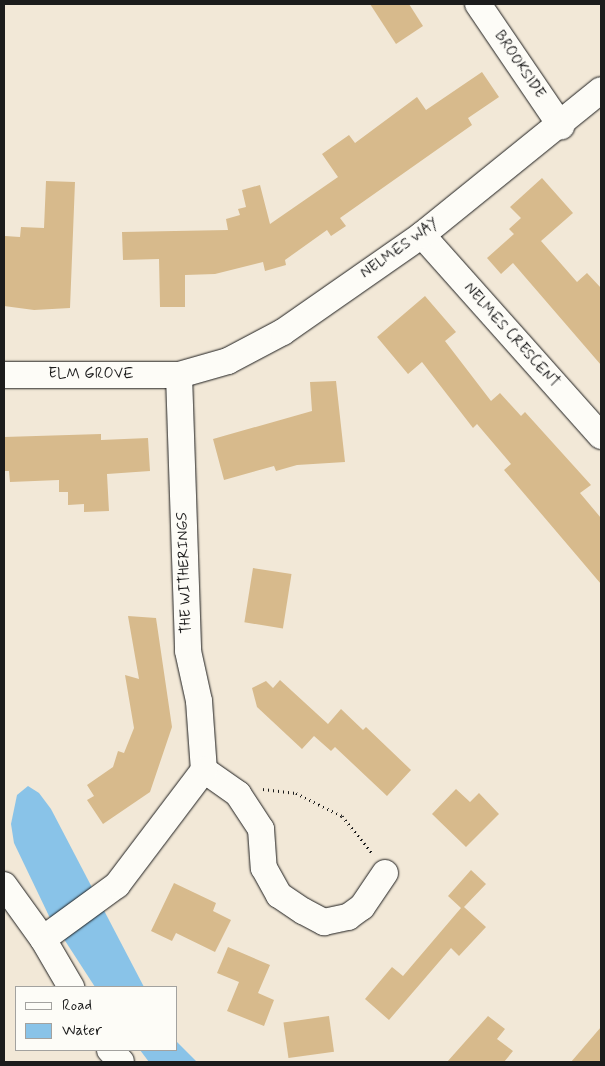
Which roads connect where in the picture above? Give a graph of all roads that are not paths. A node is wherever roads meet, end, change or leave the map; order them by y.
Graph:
1 (478, 4) edge
2 (601, 90) edge
3 (561, 126) junction
4 (422, 235) junction
5 (4, 375) edge
6 (179, 375) junction
7 (601, 436) edge
8 (204, 770) junction
9 (385, 873) road end
10 (4, 885) edge
11 (50, 934) junction
12 (71, 986) edge
13 (111, 1051) edge
14 (120, 1062) edge

1 - 3 street, BROOKSIDE
2 - 3 street, NELMES WAY
3 - 4 street, NELMES WAY
4 - 6 street, NELMES WAY
4 - 7 street, NELMES CRESCENT
5 - 6 street, ELM GROVE
6 - 8 street, THE WITHERINGS
8 - 9 street
8 - 11 street
10 - 11 street
11 - 12 street
13 - 14 street

